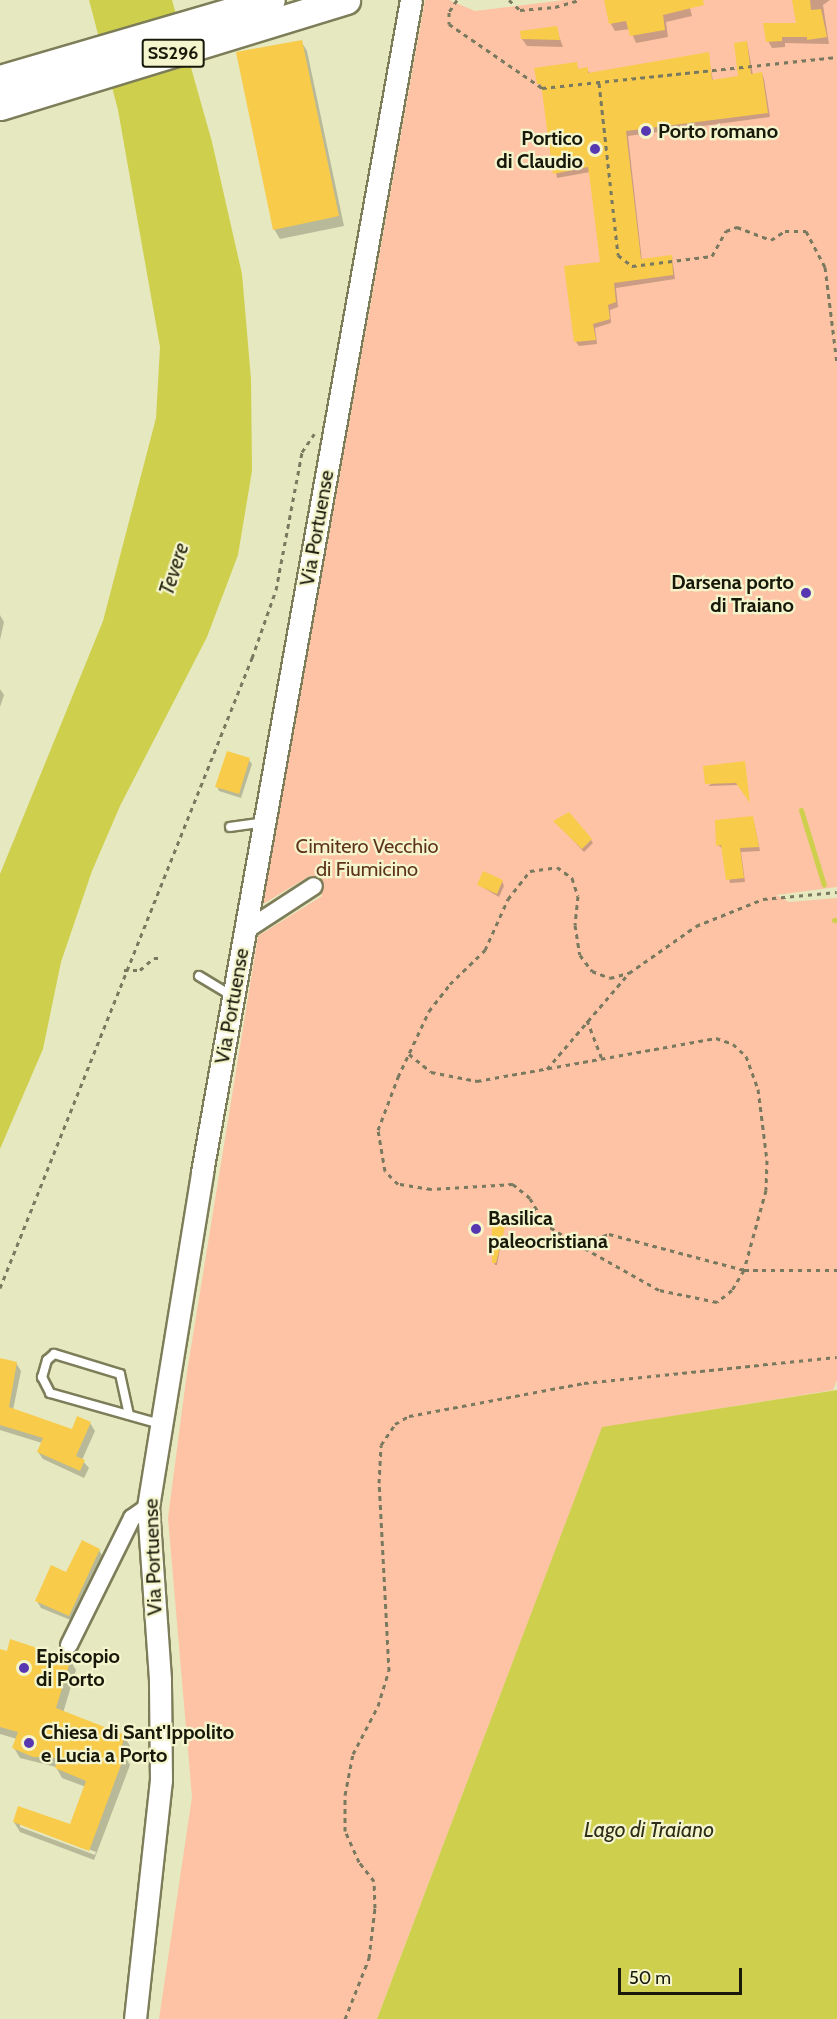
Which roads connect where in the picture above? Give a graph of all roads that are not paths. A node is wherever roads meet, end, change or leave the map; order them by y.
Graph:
1 (271, 0) edge
2 (346, 0) edge
3 (411, 0) edge
4 (0, 80) edge
5 (0, 106) edge
6 (264, 822) junction
7 (230, 827) dead end
8 (314, 886) dead end
9 (245, 931) junction
10 (199, 976) dead end
11 (233, 996) junction
12 (129, 1415) junction
13 (161, 1424) junction
14 (148, 1507) junction
15 (69, 1645) dead end
16 (135, 2019) edge

1 - 4 main road, SS296
2 - 5 main road, SS296
3 - 6 street, Via Portuense
6 - 7 lane
6 - 9 street, Via Portuense
8 - 9 street
9 - 11 street, Via Portuense
10 - 11 lane
11 - 13 street, Via Portuense
12 - 12 lane
12 - 13 lane
13 - 14 street, Via Portuense
14 - 15 street
14 - 16 street, Via Portuense

